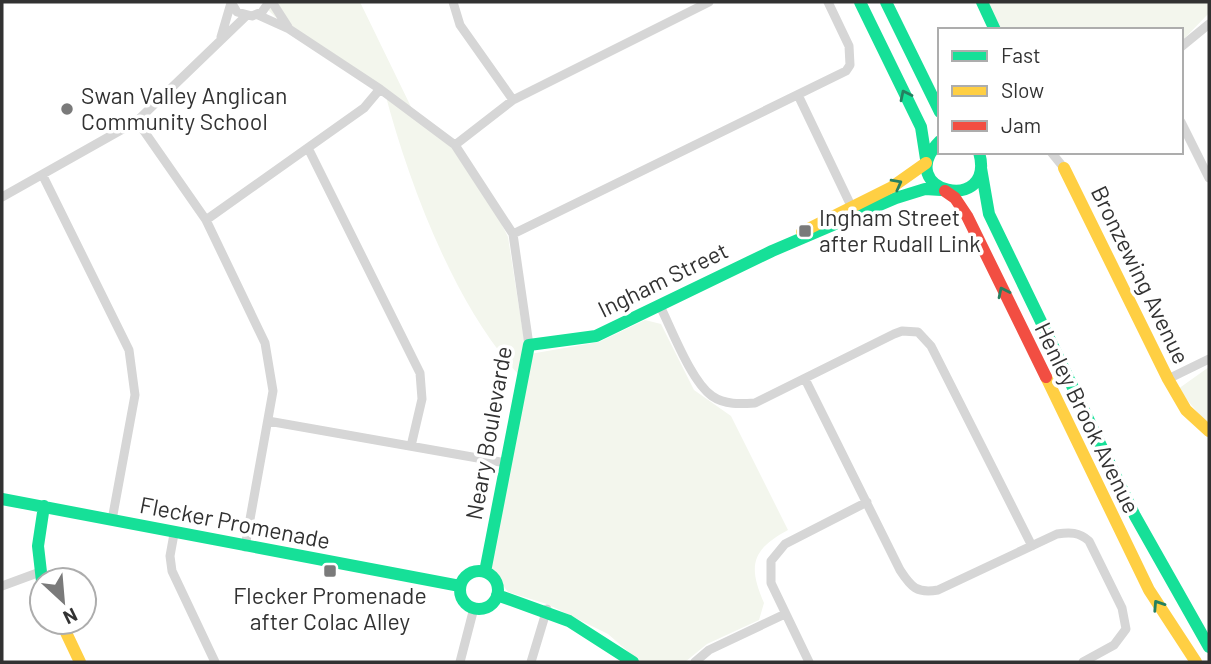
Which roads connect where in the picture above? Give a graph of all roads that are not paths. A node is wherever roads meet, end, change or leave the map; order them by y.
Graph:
1 (231, 2) edge
2 (270, 2) edge
3 (453, 2) edge
4 (709, 2) edge
5 (828, 2) edge
6 (860, 2) edge
7 (886, 2) edge
8 (982, 2) edge
9 (258, 15) junction
10 (246, 16) junction
11 (1209, 24) edge
12 (994, 28) edge
13 (289, 29) junction
14 (220, 39) junction
15 (1183, 45) edge
16 (380, 89) junction
17 (798, 95) junction
18 (513, 100) junction
19 (938, 108) edge
20 (137, 121) junction
21 (1183, 126) edge
22 (938, 143) edge
23 (455, 145) junction
24 (308, 148) junction
25 (1053, 154) edge
26 (1060, 154) edge
27 (926, 161) junction
28 (981, 161) edge
29 (1064, 168) junction
30 (43, 176) junction
31 (1209, 178) edge
32 (943, 190) junction
33 (2, 197) edge
34 (854, 211) junction
35 (206, 220) junction
36 (513, 234) junction
37 (660, 306) junction
38 (529, 345) junction
39 (1209, 359) edge
40 (805, 379) junction
41 (1168, 379) junction
42 (268, 421) junction
43 (1209, 431) edge
44 (411, 446) junction
45 (506, 463) junction
46 (2, 499) edge
47 (867, 502) junction
48 (44, 506) junction
49 (112, 520) junction
50 (174, 534) junction
51 (1032, 546) junction
52 (245, 547) junction
53 (40, 566) edge
54 (485, 572) junction
55 (28, 579) edge
56 (2, 586) edge
57 (460, 586) junction
58 (497, 595) junction
59 (474, 608) junction
60 (547, 609) junction
61 (785, 614) junction
62 (68, 636) edge
63 (1209, 647) edge
64 (1088, 661) edge
65 (80, 662) edge
66 (215, 662) edge
67 (460, 662) edge
68 (531, 662) edge
69 (633, 662) edge
70 (695, 662) edge
71 (809, 662) edge
72 (1196, 662) edge

1 - 10 street
1 - 14 street
2 - 9 street
2 - 13 street, Neary Boulevarde
3 - 18 street
4 - 18 street
5 - 17 street
27 -> 6 street
7 - 19 street
8 - 12 street
9 - 10 street
9 - 13 street, Neary Boulevarde
10 - 14 street
11 - 15 street
13 - 16 street, Neary Boulevarde
14 - 20 street
16 - 23 street, Neary Boulevarde
16 - 24 street
17 - 34 street
17 - 36 street
18 - 23 street
20 - 30 street
20 - 35 street
21 - 31 street
22 - 27 street, Ingham Street
23 - 36 street, Neary Boulevarde
24 - 35 street
24 - 44 street
25 - 29 street, Bronzewing Avenue
26 - 29 street, Bronzewing Avenue
27 - 32 street, Henley Brook Avenue
34 -> 27 street, Ingham Street
28 - 32 street, Ingham Street
28 - 63 street, Henley Brook Avenue
29 - 41 street, Bronzewing Avenue
30 - 33 street
30 - 49 street
32 - 34 street, Ingham Street
72 -> 32 street, Henley Brook Avenue
34 - 37 street, Ingham Street
35 - 42 street
36 - 38 street, Neary Boulevarde
37 - 38 street, Ingham Street
37 - 40 street
38 - 45 street, Neary Boulevarde
39 - 41 street
40 - 47 street
40 - 51 street
41 - 43 street, Bronzewing Avenue
42 - 44 street
42 - 52 street
44 - 45 street
45 - 54 street, Neary Boulevarde
46 - 48 street, Flecker Promenade
47 - 51 street
47 - 61 street
48 - 49 street, Flecker Promenade
48 - 53 street
49 - 50 street, Flecker Promenade
50 - 52 street, Flecker Promenade
50 - 66 street
51 - 64 street
52 - 57 street, Flecker Promenade
54 - 57 street
54 - 58 street
55 - 56 street
57 - 59 street
58 - 59 street
58 - 60 street
59 - 67 street
60 - 68 street
60 - 69 street
61 - 70 street
61 - 71 street
62 - 65 street

